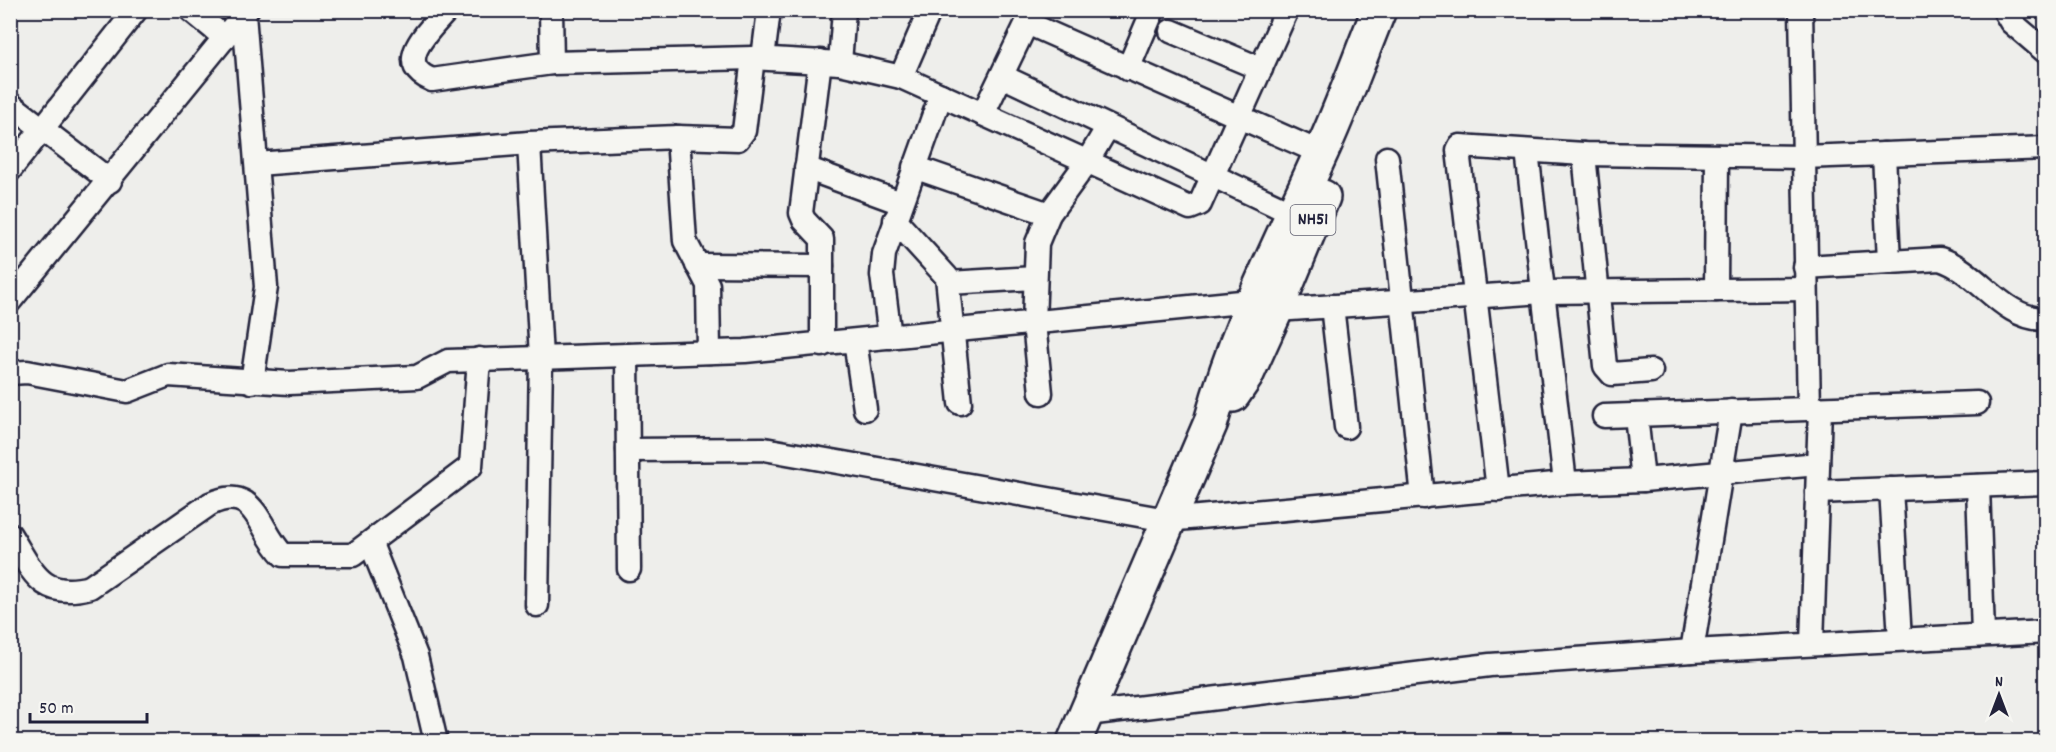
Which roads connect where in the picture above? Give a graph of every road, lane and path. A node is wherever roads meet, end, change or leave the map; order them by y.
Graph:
1 (136, 10) edge
2 (191, 10) edge
3 (447, 10) edge
4 (551, 10) edge
5 (769, 10) edge
6 (844, 10) edge
7 (930, 10) edge
8 (1153, 10) edge
9 (1287, 10) edge
10 (1379, 10) edge
11 (1401, 10) edge
12 (1801, 10) edge
13 (2004, 10) edge
14 (246, 12) edge
15 (1030, 17) edge
16 (1171, 31) dead end
17 (225, 38) junction
18 (2046, 52) edge
19 (758, 58) junction
20 (830, 62) junction
21 (552, 63) junction
22 (1128, 69) junction
23 (1261, 69) junction
24 (1002, 76) junction
25 (901, 77) junction
26 (940, 95) junction
27 (10, 104) edge
28 (983, 114) junction
29 (1239, 118) junction
30 (1107, 128) junction
31 (43, 129) junction
32 (678, 137) junction
33 (529, 143) junction
34 (2046, 148) edge
35 (1527, 151) junction
36 (1321, 153) junction
37 (1584, 153) junction
38 (1884, 154) junction
39 (1717, 156) junction
40 (1803, 157) junction
41 (1387, 158) dead end
42 (1087, 162) junction
43 (257, 164) junction
44 (914, 166) junction
45 (806, 168) junction
46 (10, 170) edge
47 (1214, 175) junction
48 (110, 181) junction
49 (898, 212) junction
50 (1292, 213) junction
51 (1049, 214) junction
52 (1889, 262) junction
53 (697, 265) junction
54 (822, 266) junction
55 (1035, 278) junction
56 (1805, 278) junction
57 (949, 283) junction
58 (1716, 290) junction
59 (1600, 291) junction
60 (1544, 292) junction
61 (1476, 295) junction
62 (10, 301) edge
63 (1404, 301) junction
64 (1264, 306) junction
65 (1332, 306) junction
66 (2046, 319) edge
67 (1034, 323) junction
68 (954, 331) junction
69 (890, 337) junction
70 (855, 342) junction
71 (822, 345) junction
72 (710, 352) junction
73 (627, 355) junction
74 (541, 357) junction
75 (479, 359) junction
76 (1651, 371) dead end
77 (10, 374) edge
78 (252, 382) junction
79 (1041, 393) dead end
80 (960, 403) dead end
81 (1977, 403) dead end
82 (865, 409) dead end
83 (1815, 409) junction
84 (1731, 411) junction
85 (1636, 415) junction
86 (1604, 416) dead end
87 (1346, 427) dead end
88 (628, 450) junction
89 (1818, 464) junction
90 (1723, 472) junction
91 (1643, 480) junction
92 (1565, 483) junction
93 (2046, 483) edge
94 (1978, 486) junction
95 (1891, 489) junction
96 (1498, 490) junction
97 (1817, 492) junction
98 (1424, 497) junction
99 (1167, 520) junction
100 (10, 535) edge
101 (371, 544) junction
102 (629, 569) dead end
103 (537, 605) dead end
104 (2046, 632) edge
105 (1983, 634) junction
106 (1900, 639) junction
107 (1812, 644) junction
108 (1692, 651) junction
109 (1080, 728) edge
110 (436, 741) edge

1 - 31 street
2 - 17 street
3 - 21 street
4 - 21 street
5 - 19 street
6 - 20 street
7 - 25 street
8 - 22 street
9 - 23 street
10 - 36 highway, NH51
11 - 64 highway, NH51
12 - 40 street
13 - 18 street
14 - 17 street
14 - 43 street
15 - 22 street
15 - 24 street
16 - 23 street
17 - 48 street
19 - 20 street
19 - 21 street
19 - 32 street
20 - 25 street
20 - 45 street
22 - 29 street
23 - 29 street
24 - 28 street
24 - 30 street
25 - 26 street
26 - 28 street
26 - 44 street
27 - 31 street
28 - 42 street
29 - 36 street
29 - 47 street
30 - 42 street
30 - 47 street
31 - 46 street
31 - 48 street
32 - 33 street
32 - 53 street
33 - 43 street
33 - 74 street
34 - 38 street
35 - 37 street
35 - 60 street
35 - 61 street
36 - 50 highway, NH51
37 - 39 street
37 - 59 street
38 - 40 street
38 - 52 street
39 - 40 street
39 - 58 street
40 - 56 street
41 - 63 street
42 - 47 street
42 - 51 street
43 - 78 street
44 - 49 street
44 - 51 street
45 - 49 street
45 - 54 street
47 - 50 street
48 - 62 street
49 - 57 street
49 - 69 street
50 - 64 highway, NH51
51 - 55 street
52 - 56 street
52 - 66 street
53 - 54 street
53 - 72 street
54 - 71 street
55 - 57 street
55 - 67 street
56 - 58 street
56 - 83 street
57 - 68 street
58 - 59 street
59 - 60 street
59 - 76 street
60 - 61 street
60 - 92 street
61 - 63 street
61 - 96 street
63 - 65 street
63 - 98 street
64 - 65 street
64 - 67 street
64 - 99 highway, NH51
65 - 87 street
67 - 68 street
67 - 79 street
68 - 69 street
68 - 80 street
69 - 70 street
70 - 71 street
70 - 82 street
71 - 72 street
72 - 73 street
73 - 74 street
73 - 88 street
74 - 75 street
74 - 103 street
75 - 78 street
75 - 101 street
77 - 78 street
81 - 83 street
83 - 84 street
83 - 89 street
84 - 85 street
84 - 90 street
85 - 86 street
85 - 91 street
88 - 99 street
88 - 102 street
89 - 90 street
89 - 97 street
90 - 91 street
90 - 108 street
91 - 92 street
92 - 96 street
93 - 94 street
94 - 95 street
94 - 105 street
95 - 97 street
95 - 106 street
96 - 98 street
97 - 107 street
98 - 99 street
99 - 109 highway, NH51
100 - 101 street
101 - 110 street
104 - 105 street
105 - 106 street
106 - 107 street
107 - 108 street
108 - 109 street

